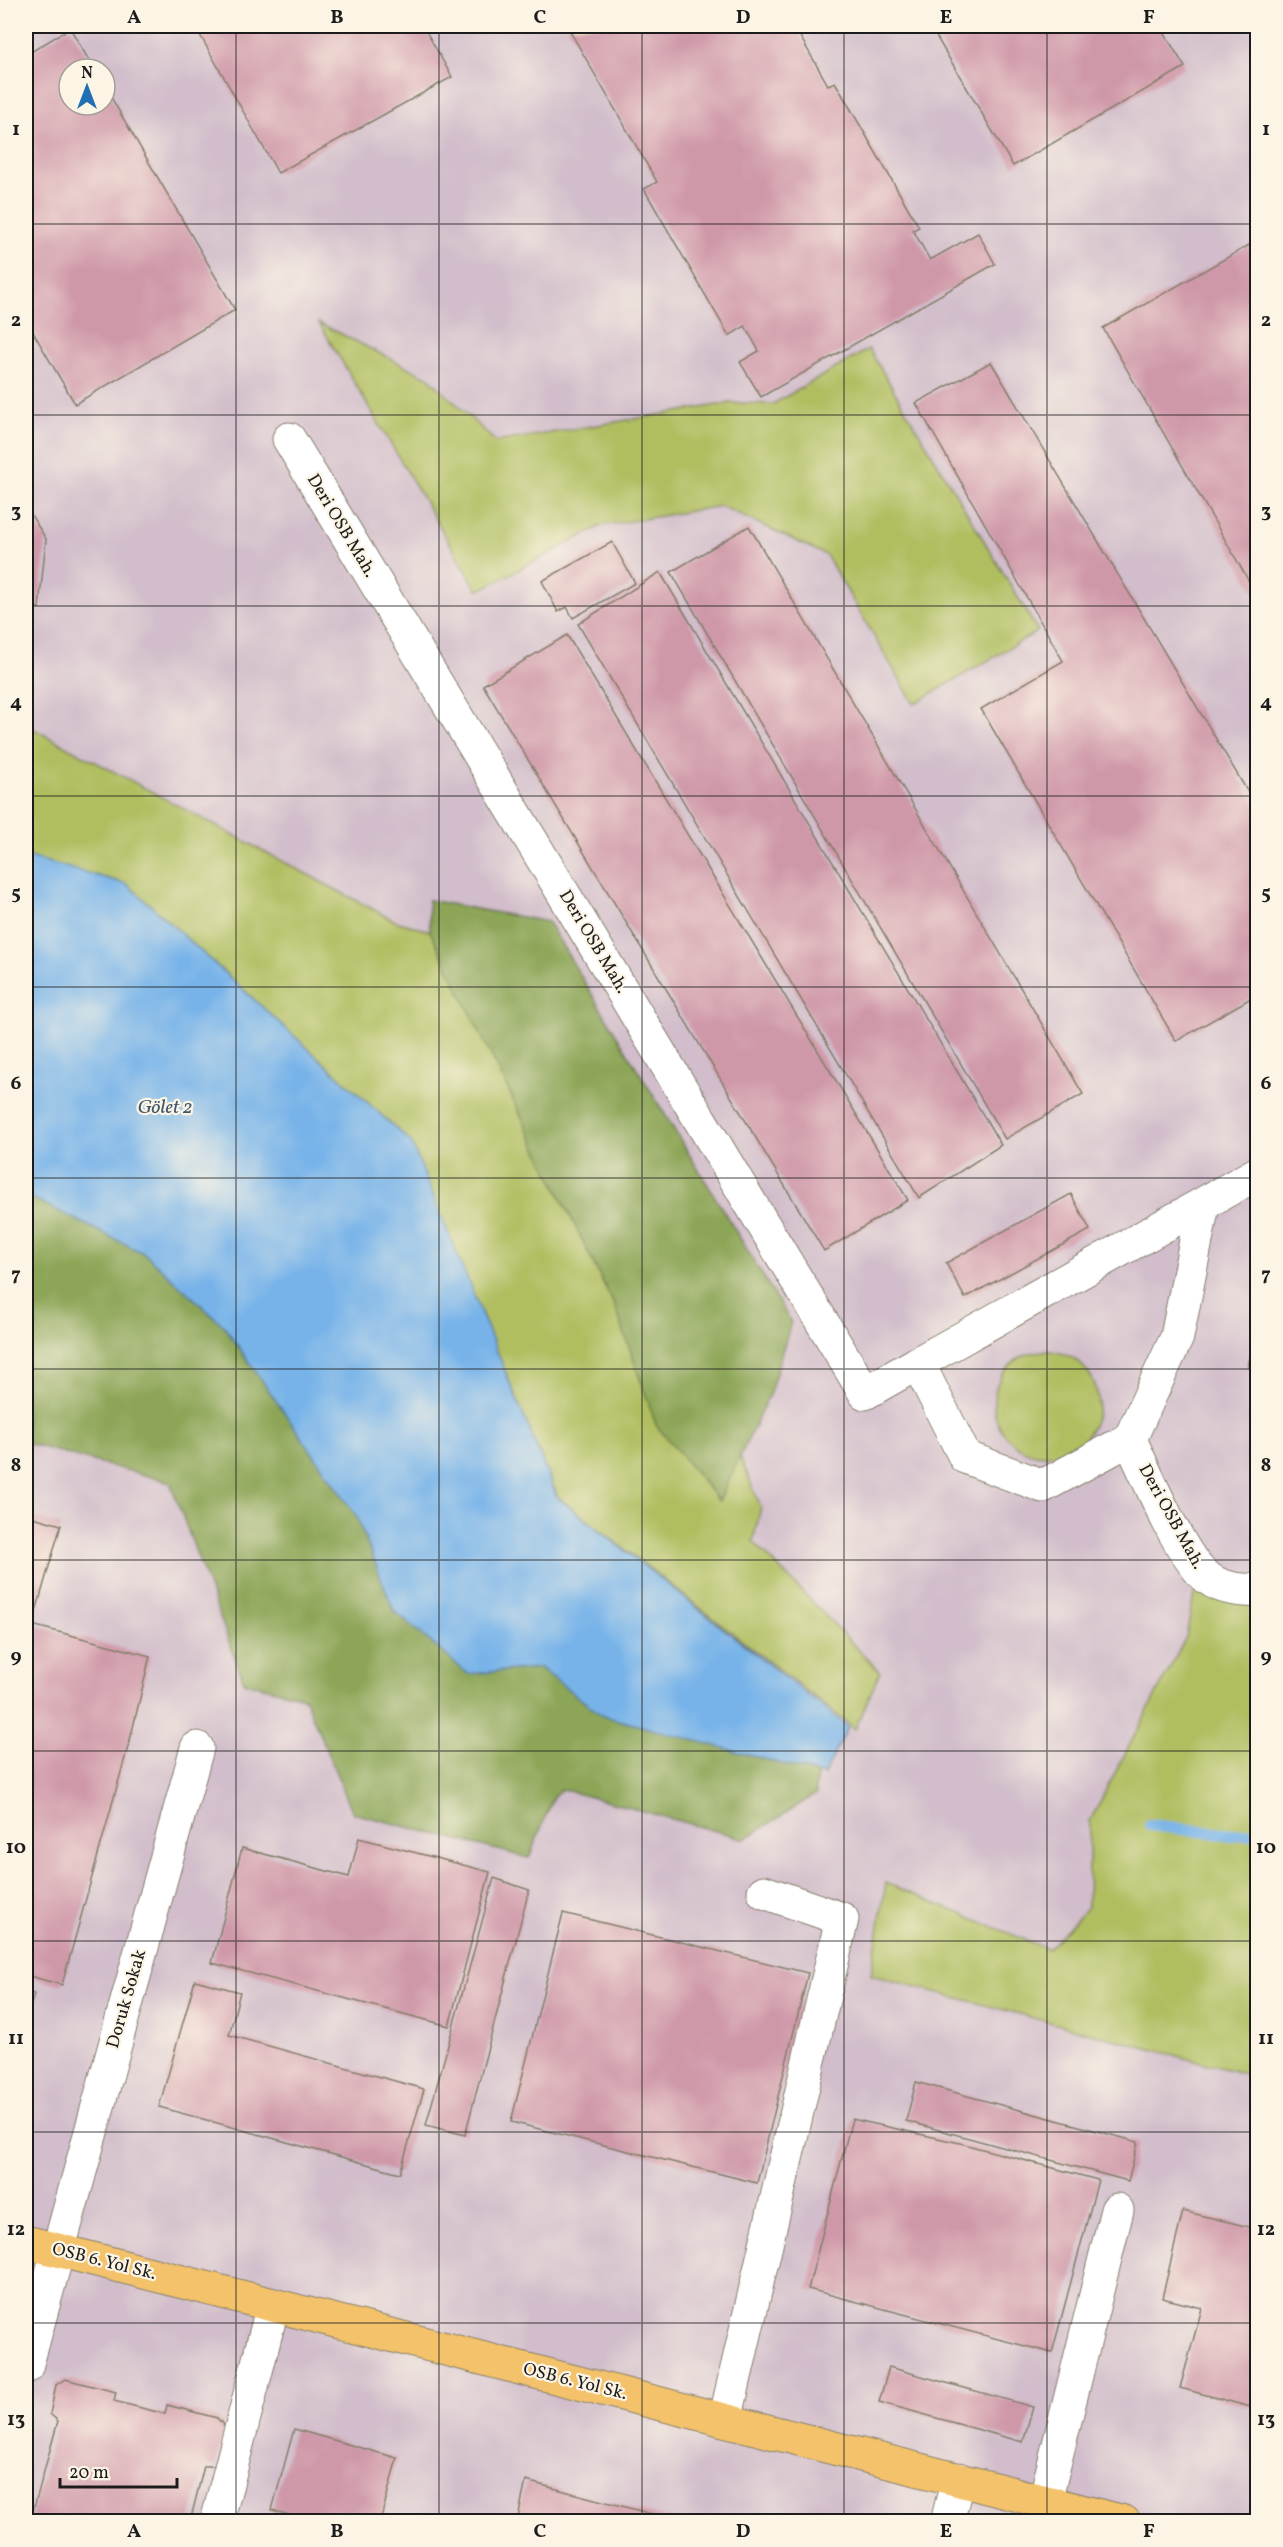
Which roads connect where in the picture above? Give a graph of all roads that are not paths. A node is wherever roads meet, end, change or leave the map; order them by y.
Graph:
1 (289, 439) dead end
2 (1257, 1173) edge
3 (1203, 1205) junction
4 (918, 1363) junction
5 (1130, 1439) junction
6 (1257, 1591) edge
7 (197, 1748) dead end
8 (764, 1892) dead end
9 (1117, 2210) dead end
10 (26, 2242) edge
11 (57, 2250) junction
12 (273, 2305) junction
13 (26, 2367) edge
14 (725, 2420) junction
15 (958, 2479) junction
16 (1045, 2501) junction
17 (217, 2522) edge
18 (947, 2522) edge
19 (1124, 2522) edge

1 - 4 street, Deri OSB Mah.
2 - 3 street
3 - 4 street
3 - 5 street
4 - 5 street
5 - 6 street, Deri OSB Mah.
7 - 11 street, Doruk Sokak
8 - 14 street
9 - 16 street
10 - 11 main road, OSB 6. Yol Sk.
11 - 12 main road, OSB 6. Yol Sk.
11 - 13 street, Doruk Sokak
12 - 14 main road, OSB 6. Yol Sk.
12 - 17 street
14 - 15 main road, OSB 6. Yol Sk.
15 - 16 main road, OSB 6. Yol Sk.
15 - 18 street
16 - 19 main road, OSB 6. Yol Sk.

